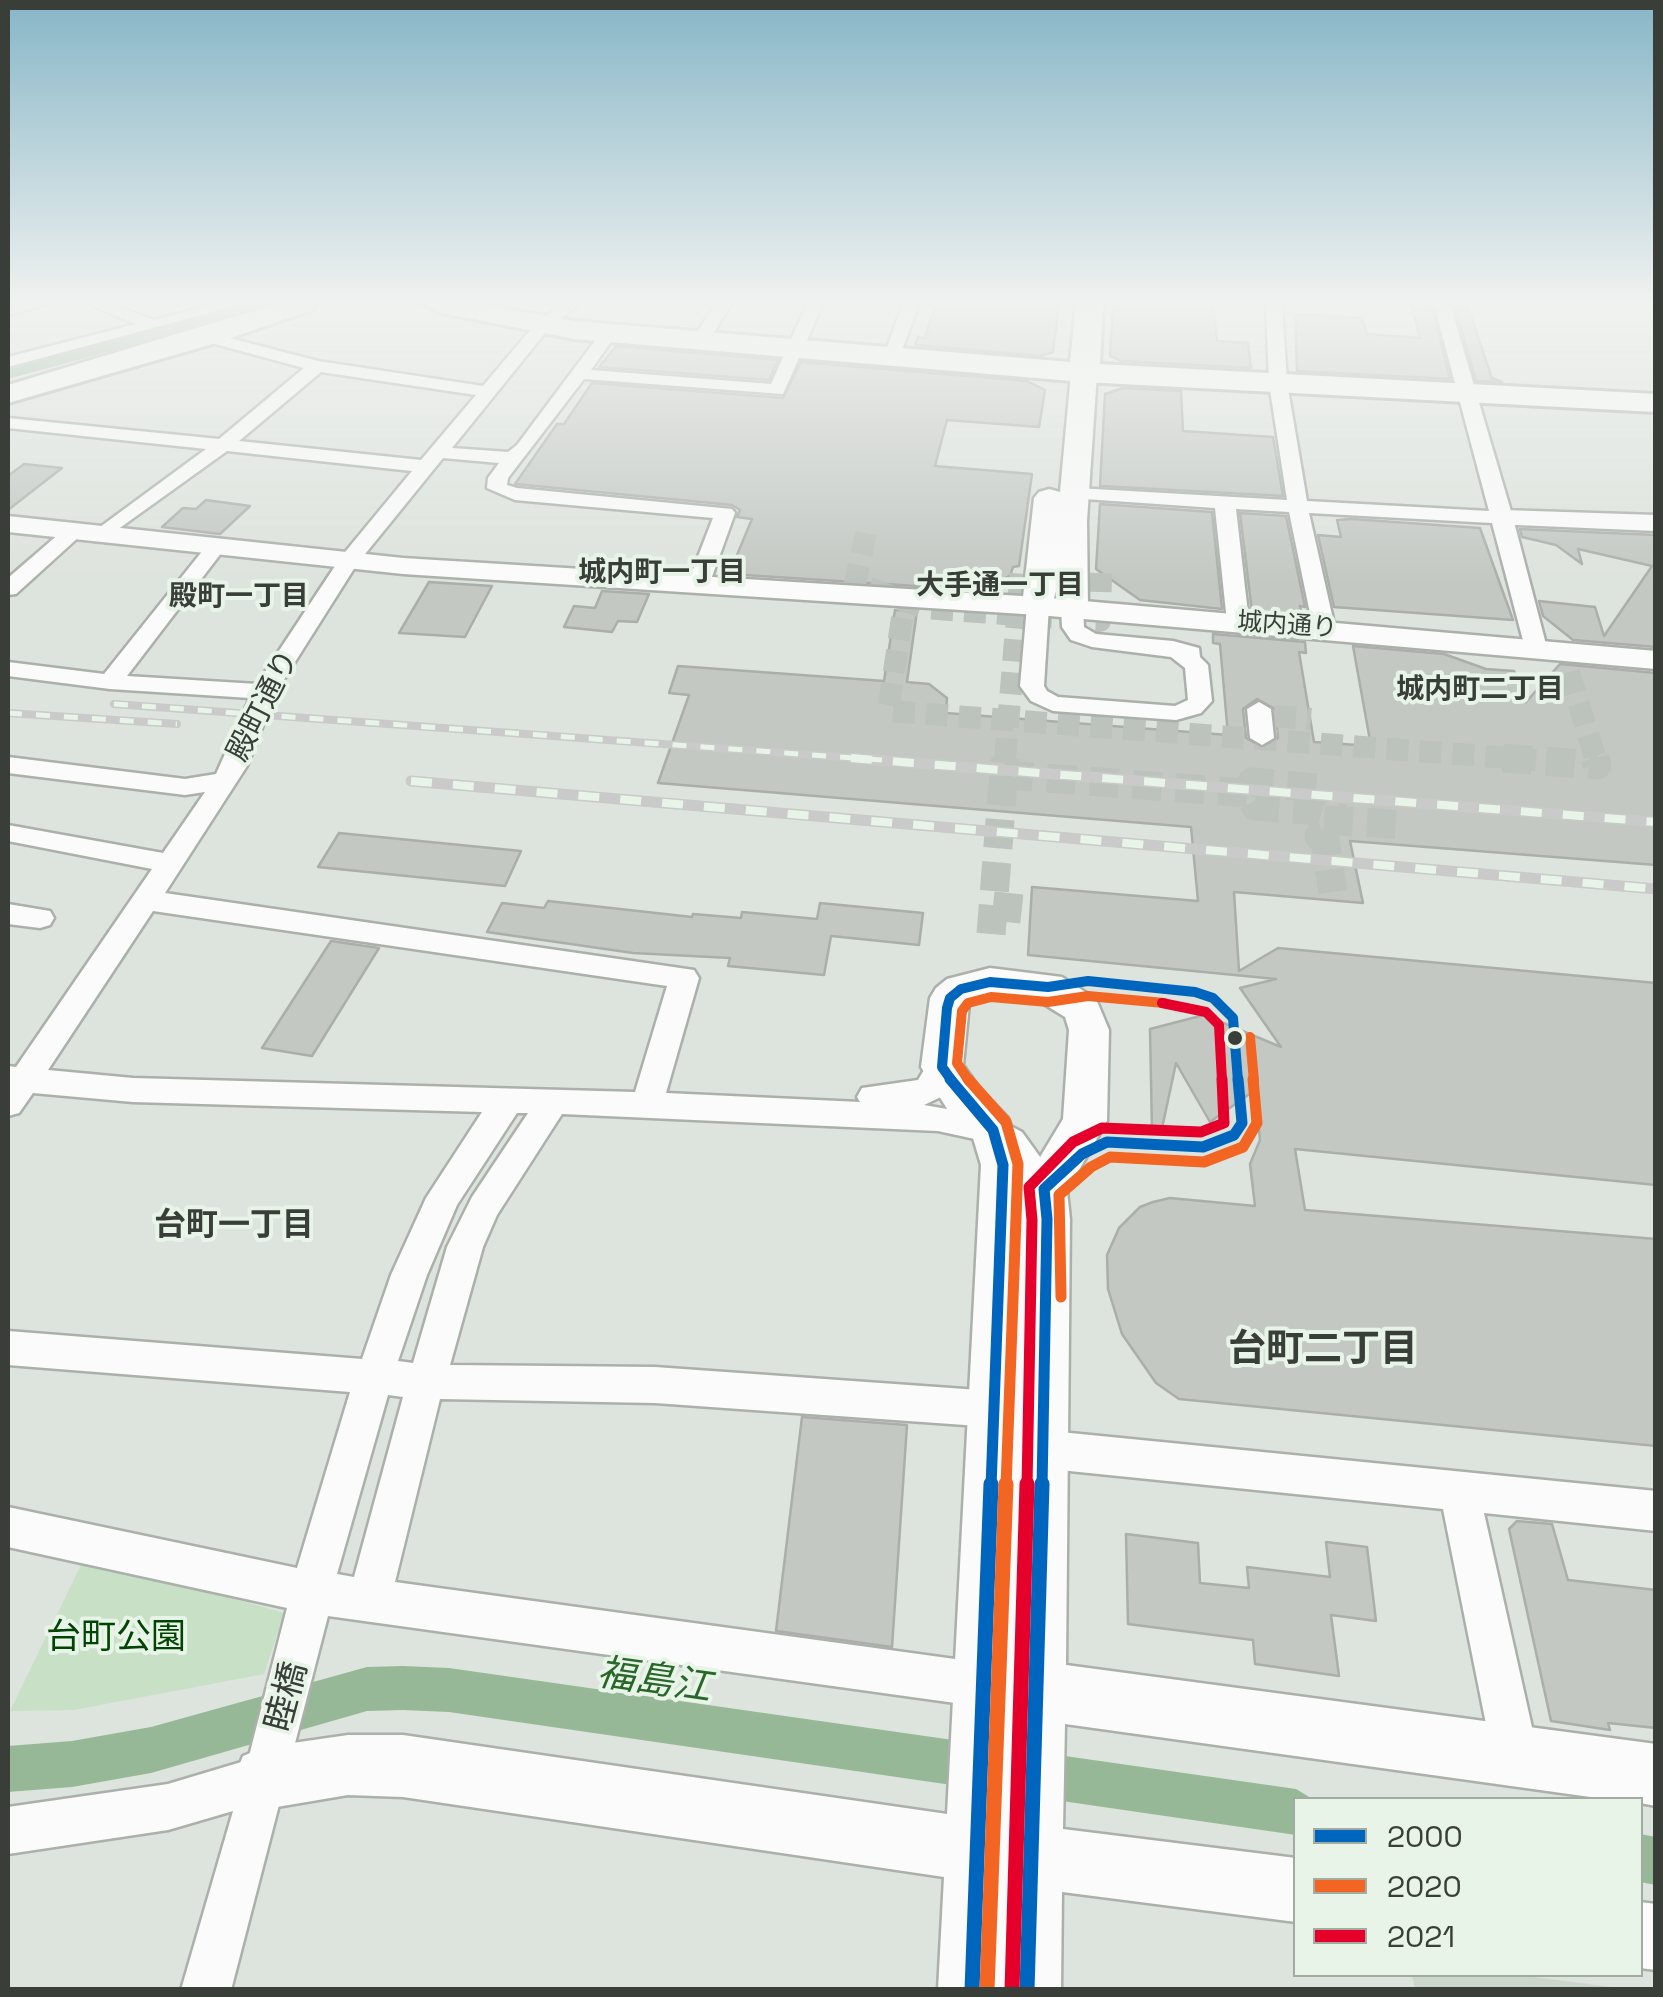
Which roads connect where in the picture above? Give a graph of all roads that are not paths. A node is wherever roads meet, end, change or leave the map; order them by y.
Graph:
1 (280, 397) edge
2 (484, 397) edge
3 (564, 397) edge
4 (1059, 397) edge
5 (1071, 397) edge
6 (1280, 397) edge
7 (1468, 397) edge
8 (1555, 397) edge
9 (1656, 402) edge
10 (8, 423) edge
11 (224, 445) junction
12 (512, 458) junction
13 (430, 459) junction
14 (1077, 494) junction
15 (1225, 504) junction
16 (1298, 508) junction
17 (1502, 518) junction
18 (1656, 522) edge
19 (8, 524) edge
20 (88, 533) junction
21 (215, 548) junction
22 (348, 561) junction
23 (698, 585) junction
24 (8, 588) edge
25 (1038, 606) junction
26 (1072, 608) junction
27 (1238, 622) junction
28 (1324, 628) junction
29 (1536, 648) junction
30 (1656, 660) edge
31 (8, 669) edge
32 (110, 682) junction
33 (264, 692) junction
34 (8, 765) edge
35 (223, 781) junction
36 (8, 833) edge
37 (170, 863) junction
38 (146, 900) junction
39 (8, 914) edge
40 (40, 918) dead end
41 (942, 1067) junction
42 (13, 1088) edge
43 (507, 1101) junction
44 (553, 1102) junction
45 (647, 1105) junction
46 (812, 1112) junction
47 (993, 1130) junction
48 (1044, 1188) junction
49 (8, 1348) edge
50 (374, 1377) junction
51 (426, 1380) junction
52 (1010, 1434) junction
53 (1458, 1491) junction
54 (1656, 1511) edge
55 (8, 1528) edge
56 (370, 1601) junction
57 (308, 1613) junction
58 (1010, 1700) junction
59 (1515, 1754) junction
60 (268, 1769) junction
61 (1656, 1775) edge
62 (8, 1830) edge
63 (1005, 1833) junction
64 (1293, 1889) edge
65 (206, 1990) edge
66 (972, 1990) edge
67 (1027, 1990) edge

1 - 11 street
2 - 13 street, 殿町通り
3 - 12 street
4 - 25 main road
5 - 14 main road
6 - 16 street
7 - 17 street
8 - 9 highway
10 - 11 street
11 - 13 street
11 - 20 street
12 - 13 street
12 - 23 street
13 - 22 street, 殿町通り
14 - 15 street
14 - 26 main road
15 - 16 street
15 - 27 street
16 - 17 street
16 - 28 street
17 - 18 street
17 - 29 street
19 - 20 street, 城内通り
20 - 21 street, 城内通り
20 - 24 street
21 - 22 street, 城内通り
21 - 32 street
22 - 23 street, 城内通り
22 - 33 street, 殿町通り
23 - 25 street, 城内通り
25 - 26 street, 城内通り
25 - 26 street
26 - 27 street, 城内通り
27 - 28 street, 城内通り
28 - 29 street, 城内通り
29 - 30 street, 城内通り
31 - 32 street
32 - 33 street
33 - 35 street, 殿町通り
34 - 35 street
35 - 37 street, 殿町通り
36 - 37 street
37 - 38 street, 殿町通り
38 - 42 street, 殿町通り
38 - 45 street
39 - 40 street
41 - 46 street
41 - 47 street
41 - 48 street
42 - 43 street
43 - 44 street
43 - 50 street, 睦橋
44 - 45 street
44 - 51 street
45 - 46 street
46 - 47 street
47 - 48 street
47 - 52 street
48 - 52 street
49 - 50 street
50 - 51 street
50 - 57 street, 睦橋
51 - 52 street
51 - 56 street
52 - 53 street
52 - 58 street
53 - 54 street
53 - 59 street
55 - 57 street
56 - 57 street
56 - 58 street
57 - 60 street, 睦橋
58 - 59 street
58 - 63 street
59 - 61 street
60 - 62 street
60 - 63 street
60 - 65 street, 睦橋
63 - 64 street
63 - 66 street
63 - 67 street

